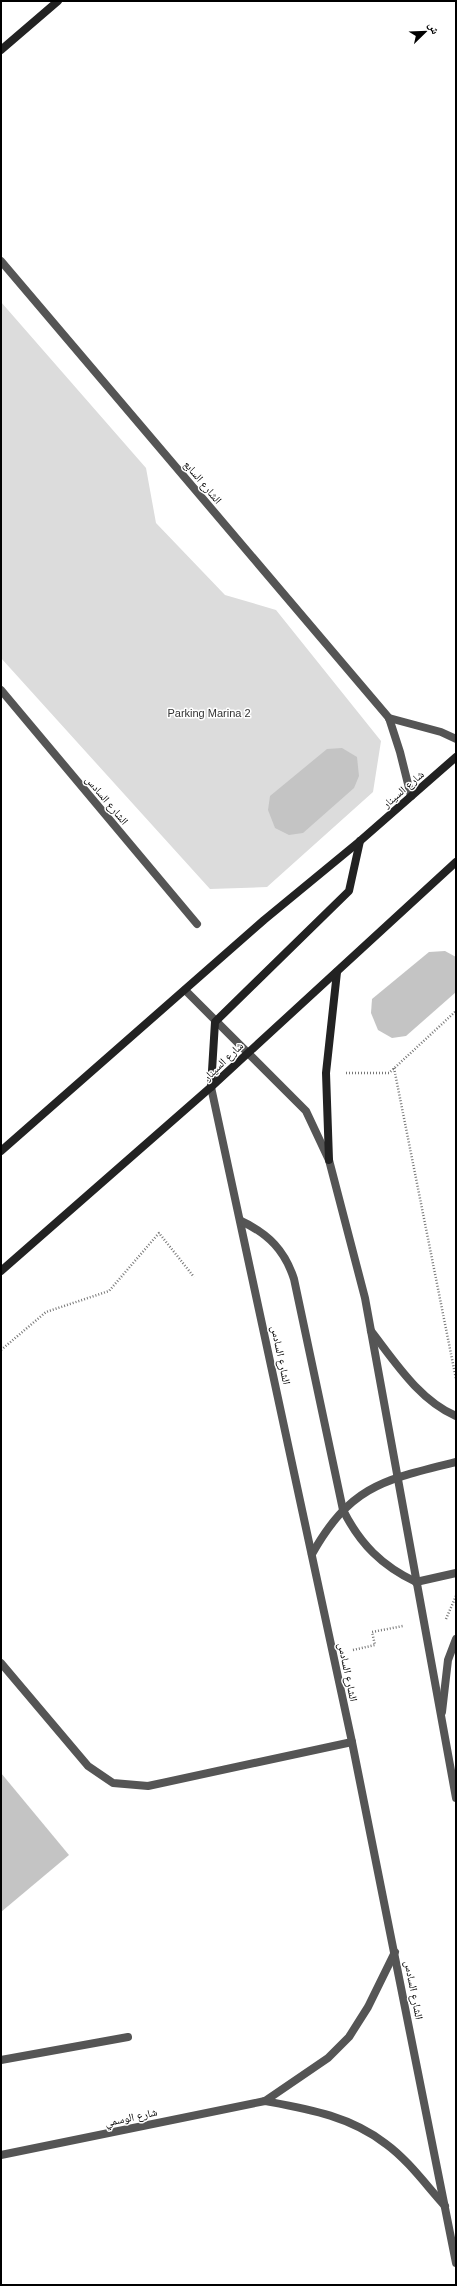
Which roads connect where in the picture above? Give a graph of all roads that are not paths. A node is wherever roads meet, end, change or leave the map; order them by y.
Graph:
1 (58, 1) edge
2 (1, 50) edge
3 (1, 261) edge
4 (1, 690) edge
5 (389, 718) junction
6 (456, 739) edge
7 (456, 758) edge
8 (411, 796) junction
9 (360, 840) junction
10 (456, 862) edge
11 (197, 924) dead end
12 (337, 972) junction
13 (185, 990) junction
14 (215, 1022) junction
15 (248, 1052) junction
16 (211, 1087) junction
17 (1, 1151) edge
18 (329, 1160) junction
19 (241, 1221) junction
20 (1, 1272) edge
21 (370, 1330) junction
22 (456, 1416) edge
23 (456, 1462) edge
24 (396, 1476) junction
25 (343, 1510) junction
26 (312, 1554) junction
27 (456, 1573) edge
28 (416, 1582) junction
29 (456, 1639) edge
30 (1, 1663) edge
31 (441, 1719) junction
32 (352, 1742) junction
33 (456, 1798) edge
34 (395, 1952) junction
35 (128, 2037) dead end
36 (1, 2060) edge
37 (266, 2101) junction
38 (1, 2155) edge
39 (445, 2206) junction
40 (456, 2263) edge

1 - 2 street
3 - 5 street, الشارع السابع
4 - 11 street, الشارع السادس
5 - 6 street
5 - 8 street, الشارع السابع
7 - 8 street, شارع السينار
8 - 9 street, شارع السينار
9 - 13 street, شارع السينار
9 - 14 street
10 - 12 street, شارع السينار
12 - 15 street, شارع السينار
12 - 18 street
13 - 14 street
13 - 17 street, شارع السينار
14 - 15 street
14 - 16 street
15 - 16 street, شارع السينار
15 - 18 street
16 - 19 street, الشارع السادس
16 - 20 street, شارع السينار
18 - 21 street
19 - 25 street
19 - 26 street, الشارع السادس
21 - 22 street
21 - 24 street
23 - 24 street
24 - 25 street
24 - 28 street
25 - 26 street
25 - 28 street
26 - 32 street, الشارع السادس
27 - 28 street
28 - 31 street
29 - 31 street
30 - 32 street
31 - 33 street
32 - 34 street, الشارع السادس
34 - 37 street, شارع الوسمي
34 - 39 street, الشارع السادس
35 - 36 street
37 - 38 street, شارع الوسمي
37 - 39 street, شارع الوسمي
39 - 40 street, الشارع السادس

